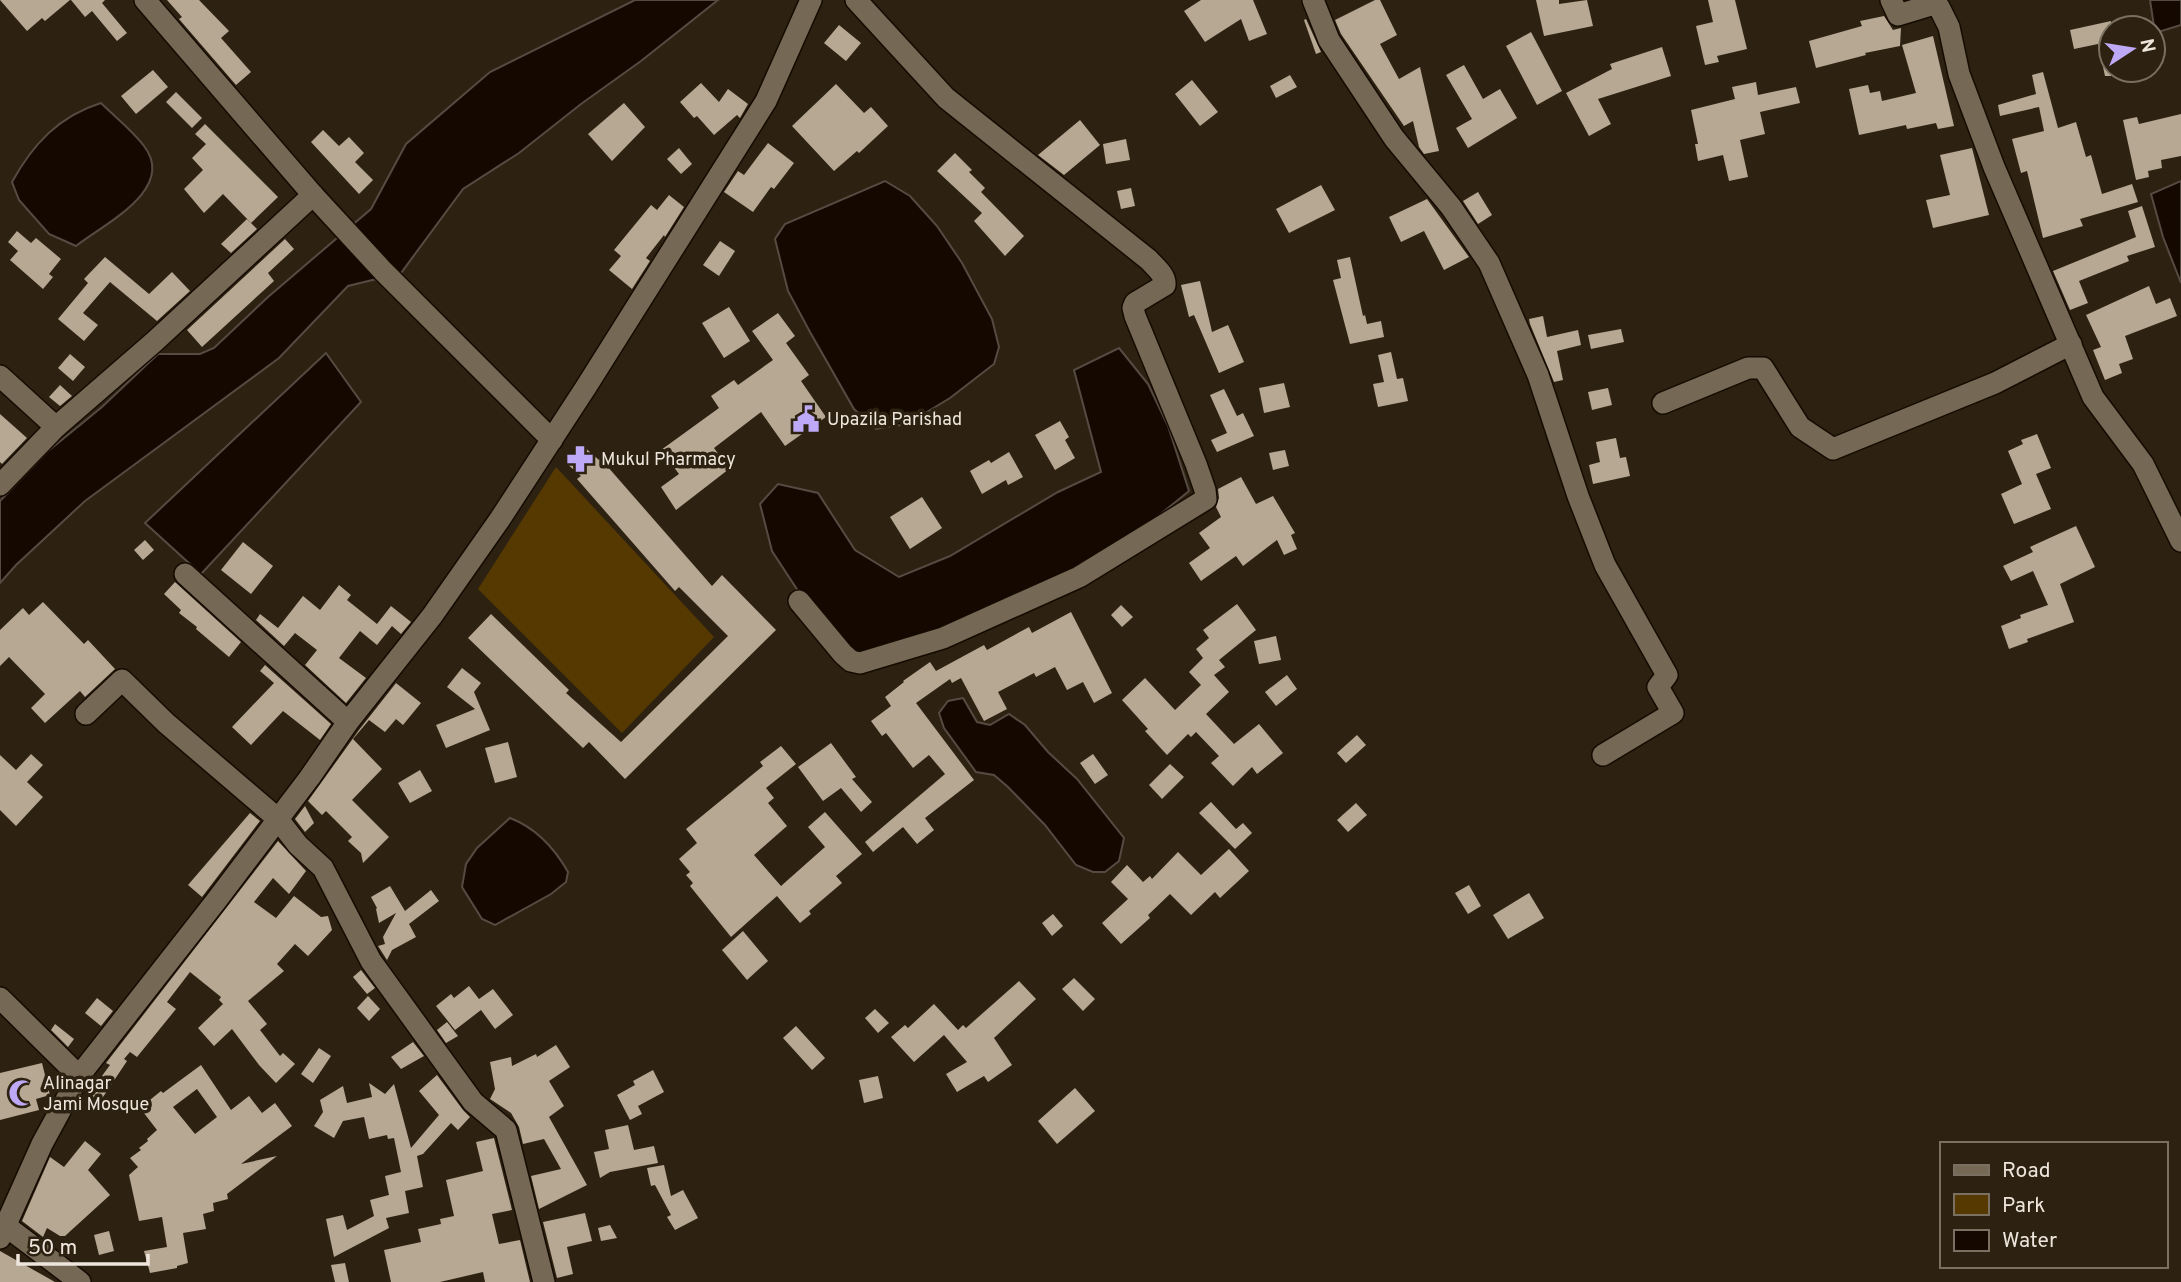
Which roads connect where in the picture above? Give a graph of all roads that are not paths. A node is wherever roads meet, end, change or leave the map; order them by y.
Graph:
1 (145, 0) edge
2 (811, 0) edge
3 (856, 0) edge
4 (1313, 0) edge
5 (1891, 0) edge
6 (313, 195) junction
7 (2071, 344) junction
8 (0, 376) edge
9 (1663, 403) dead end
10 (56, 427) junction
11 (552, 440) junction
12 (0, 485) edge
13 (2181, 541) edge
14 (185, 574) dead end
15 (799, 601) dead end
16 (86, 714) dead end
17 (348, 722) junction
18 (1603, 755) dead end
19 (277, 818) junction
20 (0, 998) edge
21 (79, 1076) junction
22 (3, 1232) edge
23 (80, 1282) edge
24 (544, 1282) edge

1 - 6 street
2 - 11 street
3 - 15 street
4 - 18 street
5 - 7 street
6 - 10 street
6 - 11 street
7 - 9 street
7 - 13 street
8 - 10 street
10 - 12 street
11 - 17 street
14 - 17 street
16 - 19 street
17 - 19 street
19 - 21 street
19 - 24 street
20 - 21 street
21 - 22 street
22 - 23 street

